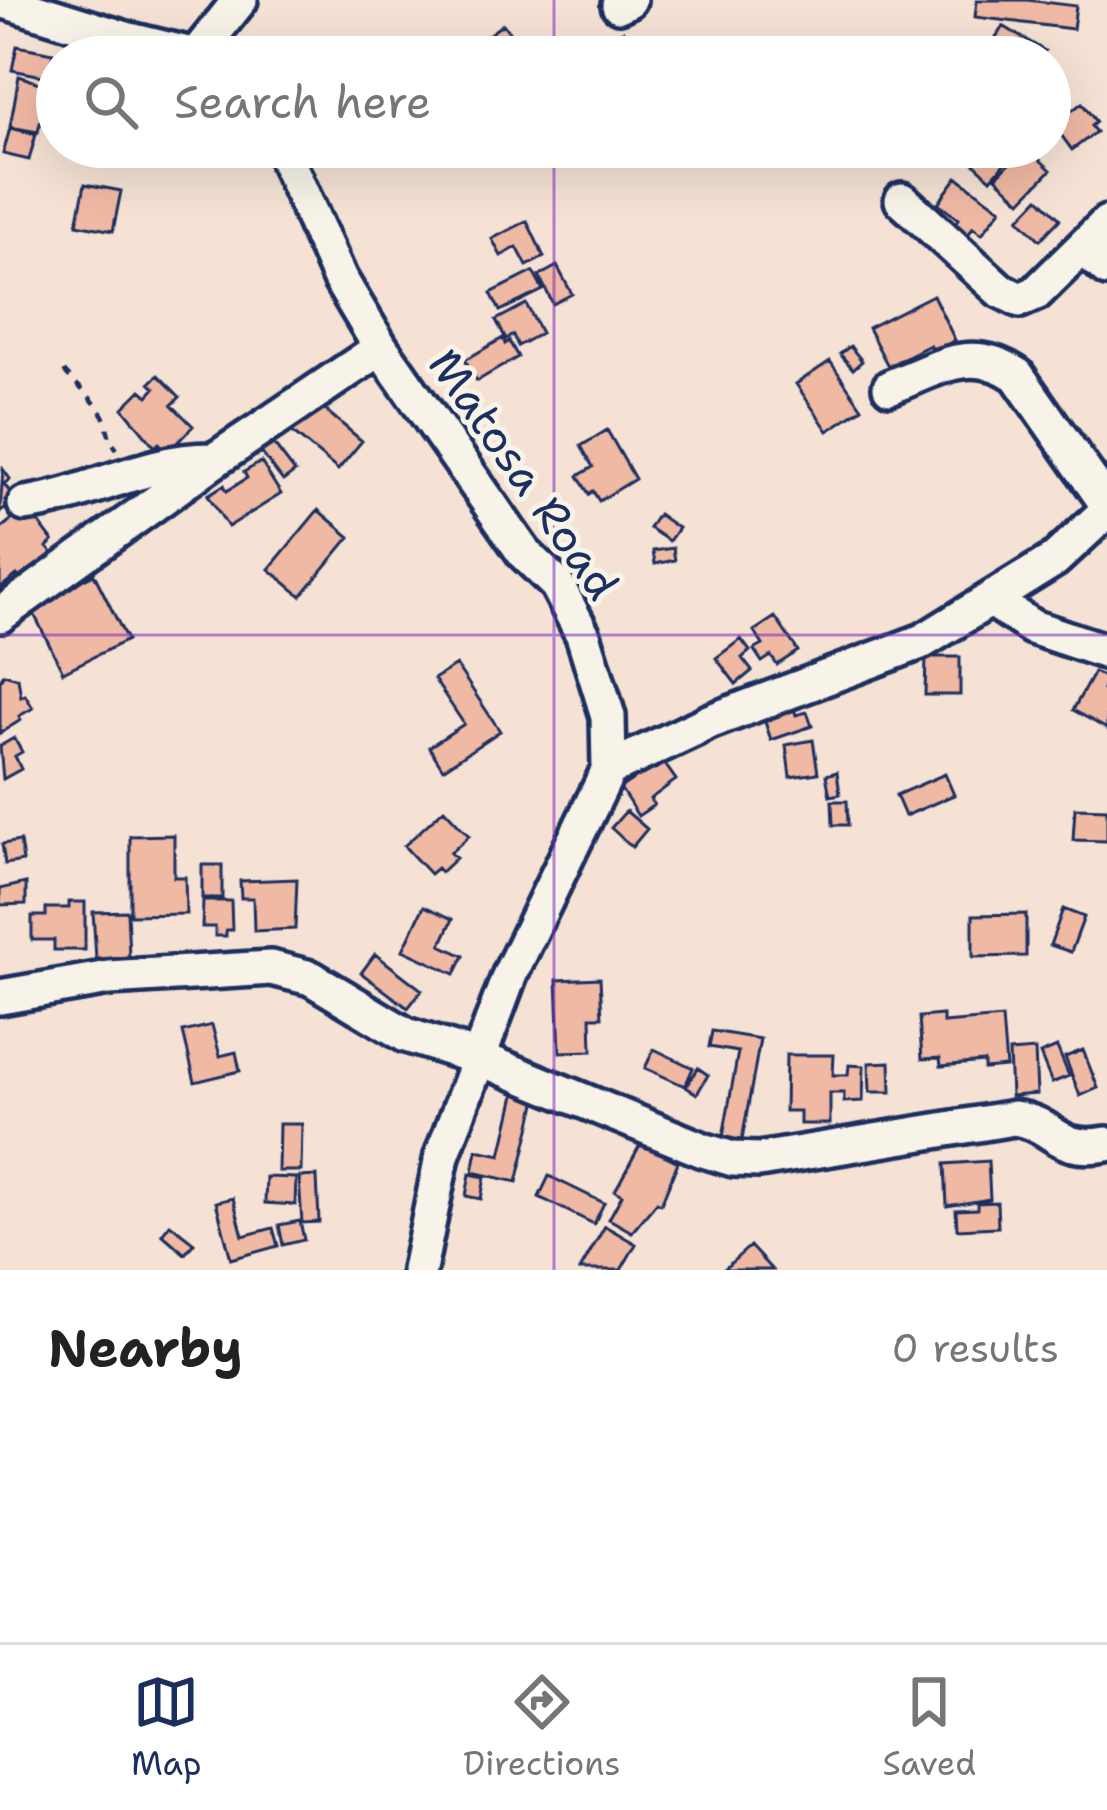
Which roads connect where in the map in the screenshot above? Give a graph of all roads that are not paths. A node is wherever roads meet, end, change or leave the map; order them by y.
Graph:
1 (1, 0) edge
2 (240, 0) edge
3 (116, 36) edge
4 (213, 36) edge
5 (290, 168) edge
6 (902, 200) dead end
7 (1099, 247) edge
8 (381, 348) junction
9 (890, 388) dead end
10 (215, 460) junction
11 (25, 504) dead end
12 (1107, 507) edge
13 (992, 601) junction
14 (0, 615) edge
15 (1107, 652) edge
16 (609, 769) junction
17 (0, 997) edge
18 (479, 1058) junction
19 (1107, 1144) edge
20 (418, 1270) edge

1 - 3 street
2 - 4 street
5 - 8 street, Matosa Road
6 - 7 street
8 - 10 street
8 - 16 street, Matosa Road
9 - 12 street
10 - 11 street
10 - 14 street
12 - 13 street
13 - 15 street
13 - 16 street
16 - 18 street, Matosa Road
17 - 18 street
18 - 19 street
18 - 20 street, Matosa Road

